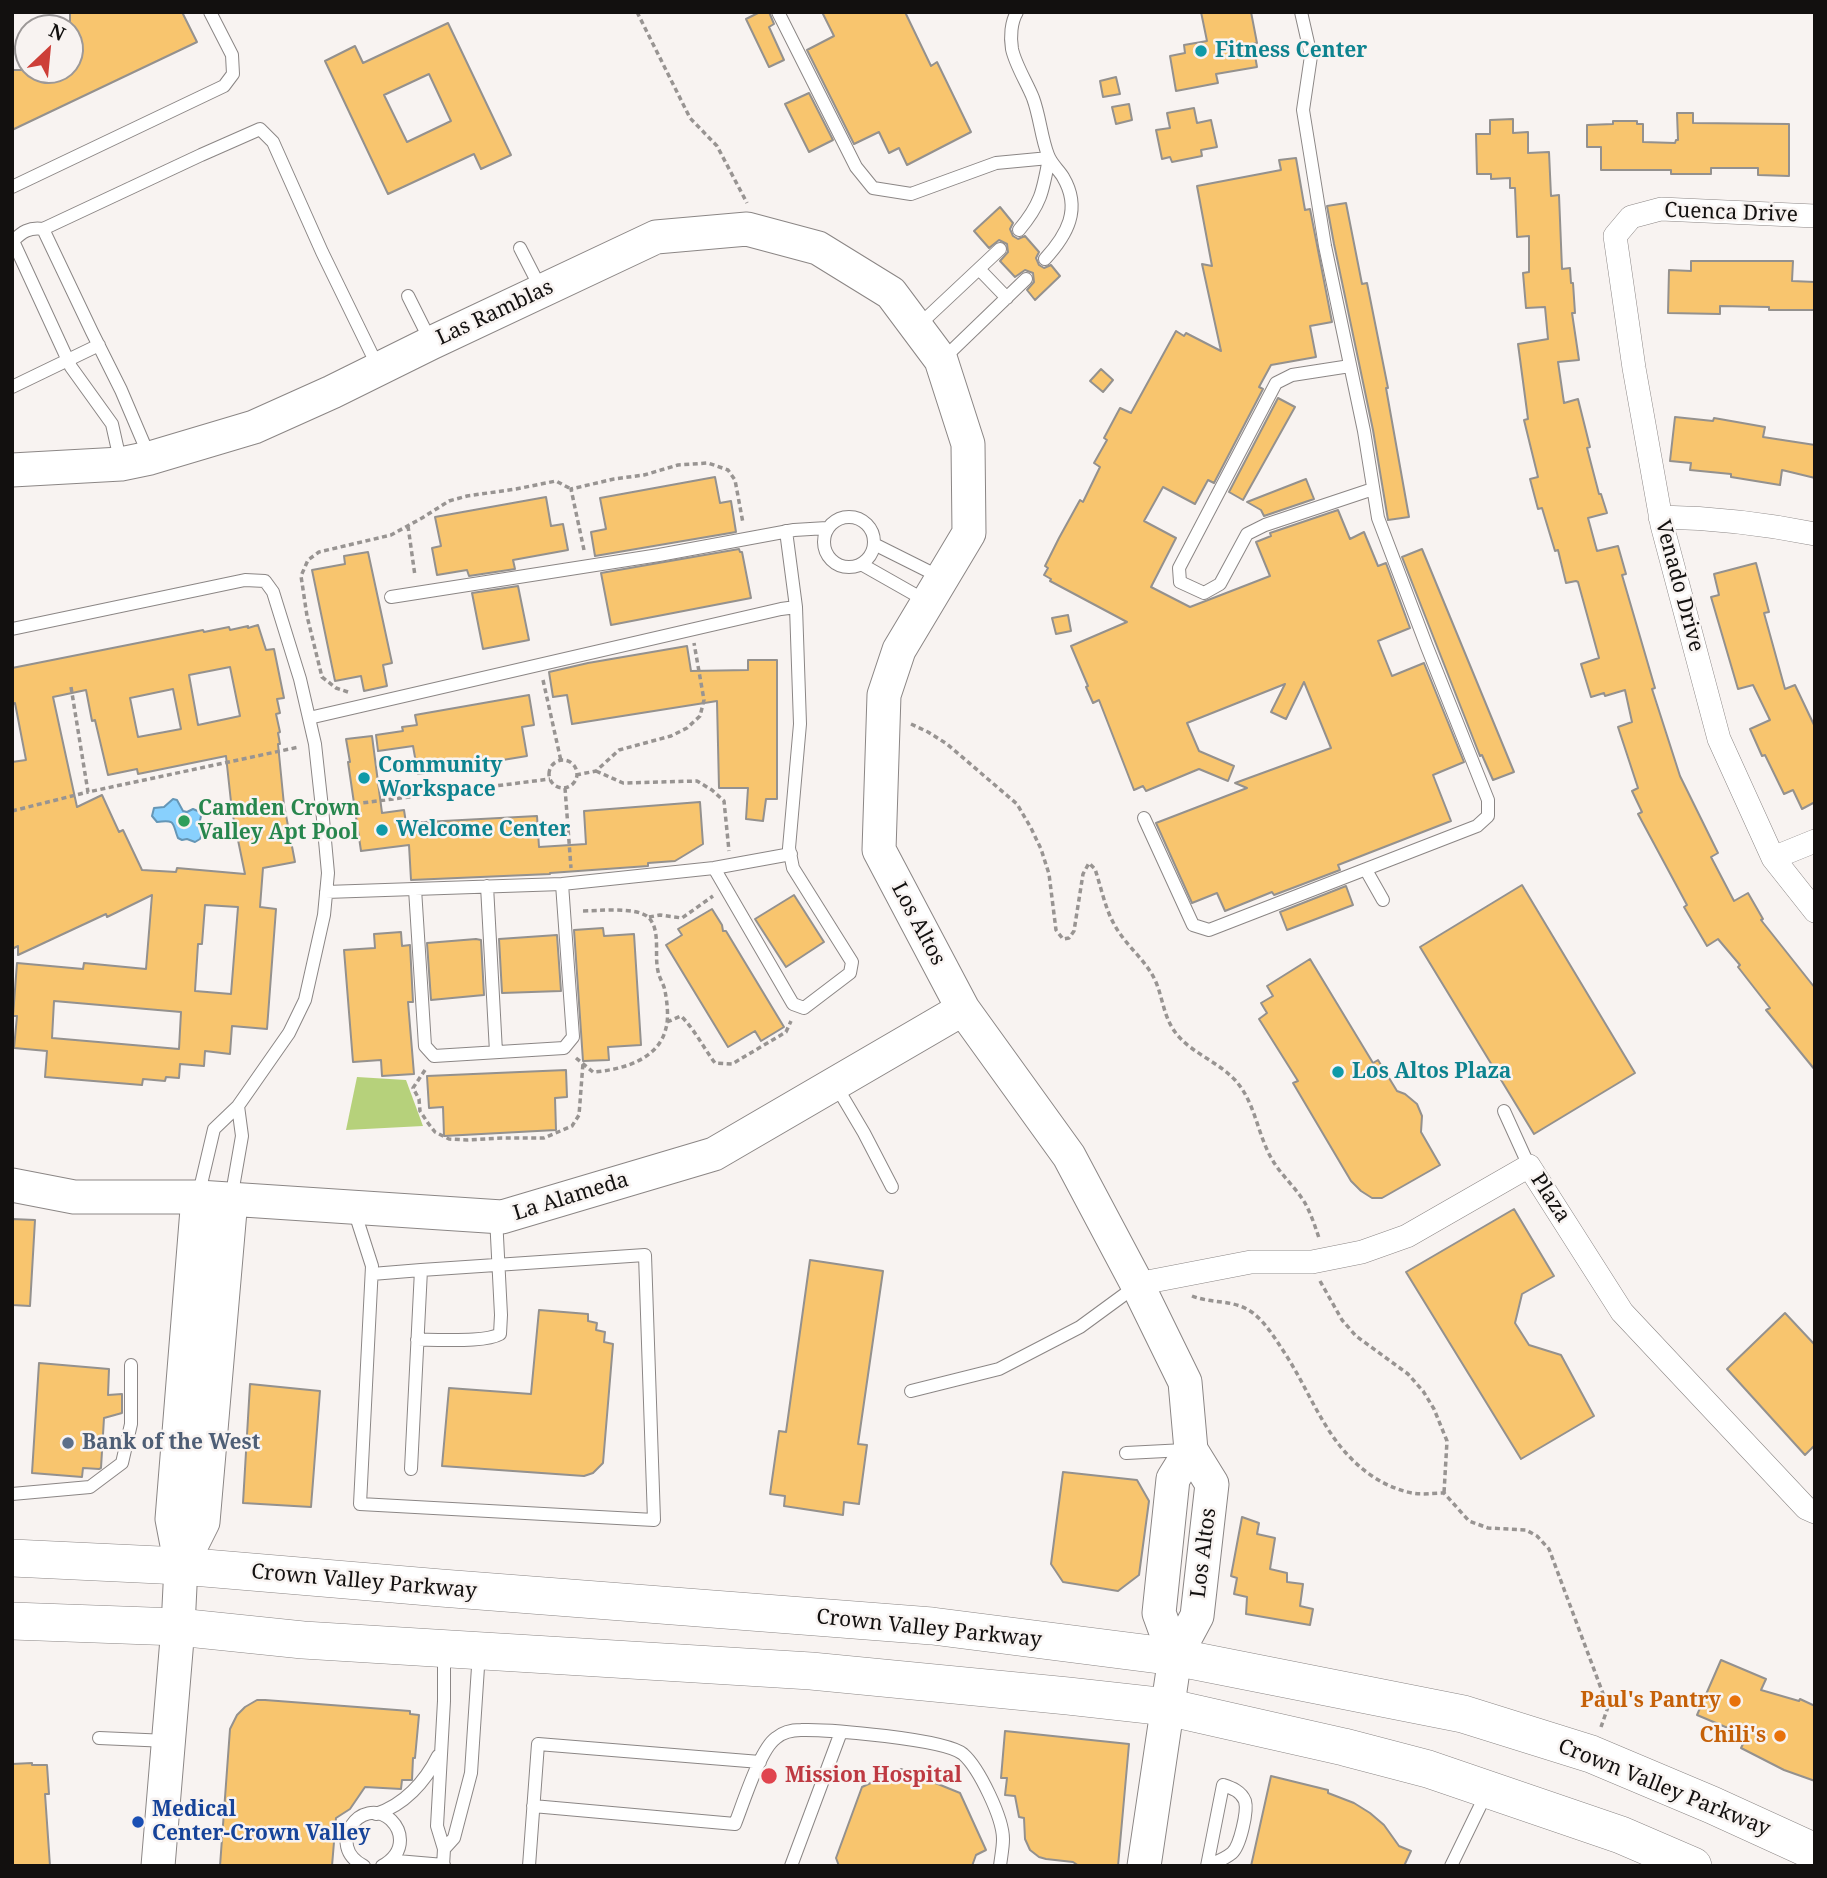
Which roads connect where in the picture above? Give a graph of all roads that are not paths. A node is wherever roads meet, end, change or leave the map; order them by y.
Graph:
1 (210, 12) edge
2 (778, 12) edge
3 (1017, 12) edge
4 (1301, 12) edge
5 (1049, 158) junction
6 (12, 187) edge
7 (1815, 216) edge
8 (43, 229) junction
9 (1019, 230) dead end
10 (1615, 236) joint
11 (12, 241) edge
12 (520, 248) dead end
13 (1000, 249) dead end
14 (1045, 259) dead end
15 (979, 269) junction
16 (1026, 279) dead end
17 (542, 291) junction
18 (408, 296) dead end
19 (1007, 298) junction
20 (917, 327) junction
21 (431, 343) junction
22 (99, 345) junction
23 (68, 360) junction
24 (941, 360) junction
25 (1350, 366) junction
26 (380, 369) junction
27 (12, 387) edge
28 (136, 461) junction
29 (12, 470) edge
30 (1373, 489) junction
31 (1660, 517) junction
32 (827, 528) junction
33 (786, 531) junction
34 (1815, 534) edge
35 (874, 544) junction
36 (861, 564) junction
37 (935, 590) junction
38 (391, 597) dead end
39 (796, 607) junction
40 (12, 629) edge
41 (309, 718) junction
42 (1144, 818) dead end
43 (1815, 841) edge
44 (791, 854) junction
45 (1773, 858) junction
46 (714, 869) junction
47 (1366, 870) junction
48 (567, 884) junction
49 (487, 887) junction
50 (415, 889) junction
51 (326, 892) junction
52 (1383, 900) dead end
53 (1815, 911) edge
54 (963, 1009) junction
55 (496, 1052) junction
56 (835, 1083) junction
57 (238, 1106) junction
58 (1504, 1111) dead end
59 (1529, 1166) junction
60 (12, 1185) edge
61 (892, 1187) dead end
62 (198, 1197) junction
63 (231, 1199) junction
64 (353, 1207) junction
65 (496, 1217) junction
66 (499, 1265) junction
67 (421, 1270) junction
68 (372, 1274) junction
69 (1150, 1282) junction
70 (418, 1340) junction
71 (131, 1365) dead end
72 (911, 1391) dead end
73 (1191, 1450) junction
74 (1126, 1452) dead end
75 (411, 1469) dead end
76 (12, 1494) edge
77 (1815, 1512) edge
78 (12, 1558) edge
79 (181, 1566) junction
80 (12, 1621) edge
81 (178, 1627) junction
82 (461, 1649) junction
83 (1175, 1657) junction
84 (1167, 1707) junction
85 (841, 1732) junction
86 (99, 1738) dead end
87 (168, 1741) junction
88 (441, 1749) junction
89 (760, 1762) junction
90 (1488, 1789) junction
91 (533, 1806) junction
92 (376, 1814) junction
93 (444, 1849) junction
94 (1815, 1852) edge
95 (385, 1865) edge
96 (443, 1865) edge
97 (158, 1866) edge
98 (364, 1866) edge
99 (529, 1866) edge
100 (792, 1866) edge
101 (1000, 1866) edge
102 (1143, 1866) edge
103 (1207, 1866) edge
104 (1451, 1866) edge
105 (1693, 1866) edge

1 - 6 lane
2 - 5 lane
3 - 5 lane
4 - 25 lane
5 - 9 lane
5 - 14 lane
7 - 10 street, Cuenca Drive
8 - 11 lane
8 - 22 lane
8 - 26 lane
10 - 31 street, Venado Drive
11 - 23 lane
12 - 17 lane
13 - 15 lane
15 - 19 lane
15 - 20 lane
16 - 19 lane
17 - 20 street, Las Ramblas
17 - 21 street, Las Ramblas
18 - 21 lane
19 - 24 lane
20 - 24 street, Las Ramblas
21 - 26 street, Las Ramblas
22 - 23 lane
22 - 28 lane
23 - 27 lane
23 - 28 lane
24 - 37 street, Los Altos
25 - 30 lane
25 - 30 lane
26 - 28 street, Las Ramblas
28 - 29 street, Las Ramblas
30 - 47 lane
31 - 34 street
31 - 45 street, Venado Drive
32 - 33 lane
32 - 35 lane
32 - 36 lane
33 - 38 lane
33 - 39 lane
35 - 36 lane
35 - 37 lane
36 - 37 lane
37 - 54 street, Los Altos
39 - 41 lane
39 - 44 lane
40 - 41 lane
41 - 51 lane
42 - 47 lane
43 - 45 street
44 - 46 lane
44 - 46 lane
45 - 53 street, Venado Drive
46 - 48 lane
47 - 52 lane
48 - 49 lane
48 - 55 lane
49 - 50 lane
49 - 55 lane
50 - 51 lane
50 - 55 lane
51 - 57 lane
54 - 56 street, La Alameda
54 - 69 street, Los Altos
56 - 61 lane
56 - 65 street, La Alameda
57 - 62 lane
57 - 63 lane
58 - 59 lane
59 - 69 street, Plaza
59 - 77 street, Plaza
60 - 62 street, La Alameda
62 - 63 street, La Alameda
62 - 79 street
63 - 64 street, La Alameda
63 - 79 street
64 - 65 street, La Alameda
64 - 68 lane
65 - 66 lane
66 - 67 lane
66 - 68 lane
66 - 70 lane
67 - 68 lane
67 - 70 lane
69 - 72 lane
69 - 73 street, Los Altos
70 - 75 lane
71 - 76 lane
73 - 74 lane
73 - 83 street, Los Altos
78 - 79 main road, Crown Valley Parkway
79 - 81 street
79 - 83 main road, Crown Valley Parkway
80 - 81 main road
81 - 82 main road
81 - 87 street
82 - 84 main road
82 - 88 lane
82 - 93 lane
83 - 84 street, Los Altos
83 - 94 main road, Crown Valley Parkway
84 - 90 main road
84 - 102 street, Los Altos
85 - 89 lane
85 - 100 lane
85 - 101 lane
86 - 87 lane
87 - 97 street
88 - 92 lane
88 - 93 lane
89 - 91 lane
89 - 91 lane
90 - 104 lane
90 - 105 main road
91 - 99 lane
92 - 95 lane
92 - 98 lane
93 - 96 lane
95 - 96 lane
103 - 103 lane

